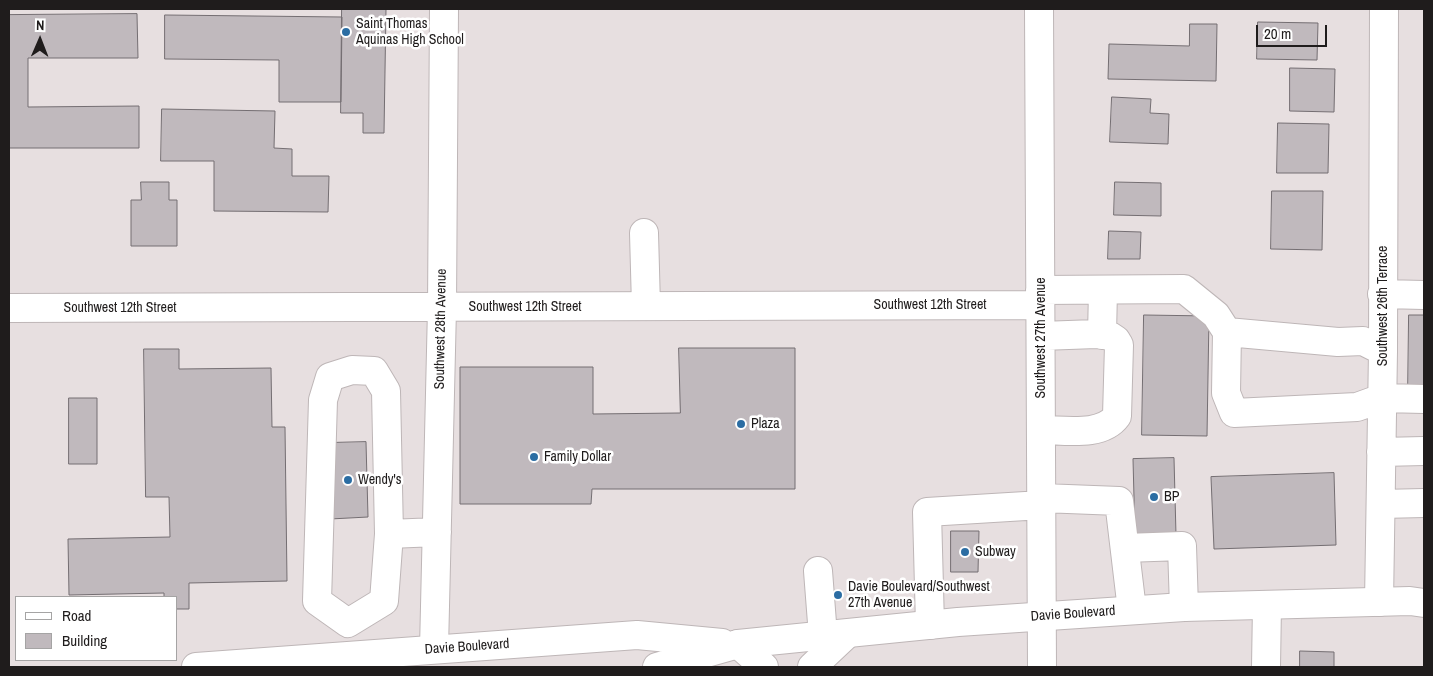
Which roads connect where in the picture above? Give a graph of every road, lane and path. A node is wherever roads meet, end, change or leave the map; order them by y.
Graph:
1 (444, 9) edge
2 (1039, 9) edge
3 (1384, 9) edge
4 (644, 233) dead end
5 (1103, 290) junction
6 (1382, 294) junction
7 (1424, 295) edge
8 (1040, 298) junction
9 (646, 306) junction
10 (9, 308) edge
11 (442, 308) junction
12 (1227, 332) junction
13 (1102, 335) junction
14 (1041, 336) junction
15 (1383, 351) junction
16 (1382, 398) junction
17 (1424, 399) edge
18 (1041, 430) junction
19 (1424, 451) edge
20 (1381, 452) junction
21 (1042, 502) junction
22 (1424, 503) edge
23 (1381, 504) junction
24 (437, 532) junction
25 (389, 534) junction
26 (1125, 548) junction
27 (818, 571) dead end
28 (1419, 601) edge
29 (1379, 602) junction
30 (1267, 605) junction
31 (1184, 606) junction
32 (1132, 610) junction
33 (1041, 616) junction
34 (348, 623) junction
35 (930, 625) junction
36 (835, 635) junction
37 (738, 644) junction
38 (349, 655) junction
39 (431, 658) edge
40 (196, 667) edge
41 (656, 667) edge
42 (764, 667) edge
43 (812, 667) edge
44 (1042, 667) edge
45 (1266, 667) edge

1 - 11 street, Southwest 28th Avenue
2 - 8 street, Southwest 27th Avenue
3 - 6 street, Southwest 26th Terrace
4 - 9 street
5 - 8 street, Southwest 12th Street
5 - 12 street, Southwest 12th Street
5 - 13 street
6 - 7 street
6 - 15 street, Southwest 26th Terrace
8 - 9 street, Southwest 12th Street
8 - 14 street, Southwest 27th Avenue
9 - 11 street, Southwest 12th Street
10 - 11 street, Southwest 12th Street
11 - 24 street, Southwest 28th Avenue
12 - 15 street
12 - 16 street
13 - 14 street
13 - 18 street
14 - 18 street, Southwest 27th Avenue
15 - 16 street, Southwest 26th Terrace
16 - 17 street
16 - 20 street, Southwest 26th Terrace
18 - 21 street, Southwest 27th Avenue
19 - 20 street
20 - 23 street, Southwest 26th Terrace
21 - 26 street
21 - 33 street, Southwest 27th Avenue
21 - 35 street
22 - 23 street
23 - 29 street, Southwest 26th Terrace
24 - 25 street
24 - 39 street, Southwest 28th Avenue
25 - 34 street
25 - 34 street
26 - 31 street
26 - 32 street
27 - 36 street
28 - 29 street, Davie Boulevard
29 - 30 street, Davie Boulevard
30 - 31 street, Davie Boulevard
30 - 45 street
31 - 32 street, Davie Boulevard
32 - 33 street, Davie Boulevard
33 - 35 street, Davie Boulevard
33 - 44 street, Southwest 27th Avenue
34 - 38 street
35 - 36 street, Davie Boulevard
36 - 37 street, Davie Boulevard
36 - 43 street
37 - 39 street, Davie Boulevard
37 - 41 street, Davie Boulevard
37 - 42 street
38 - 39 street, Davie Boulevard
38 - 40 street, Davie Boulevard

